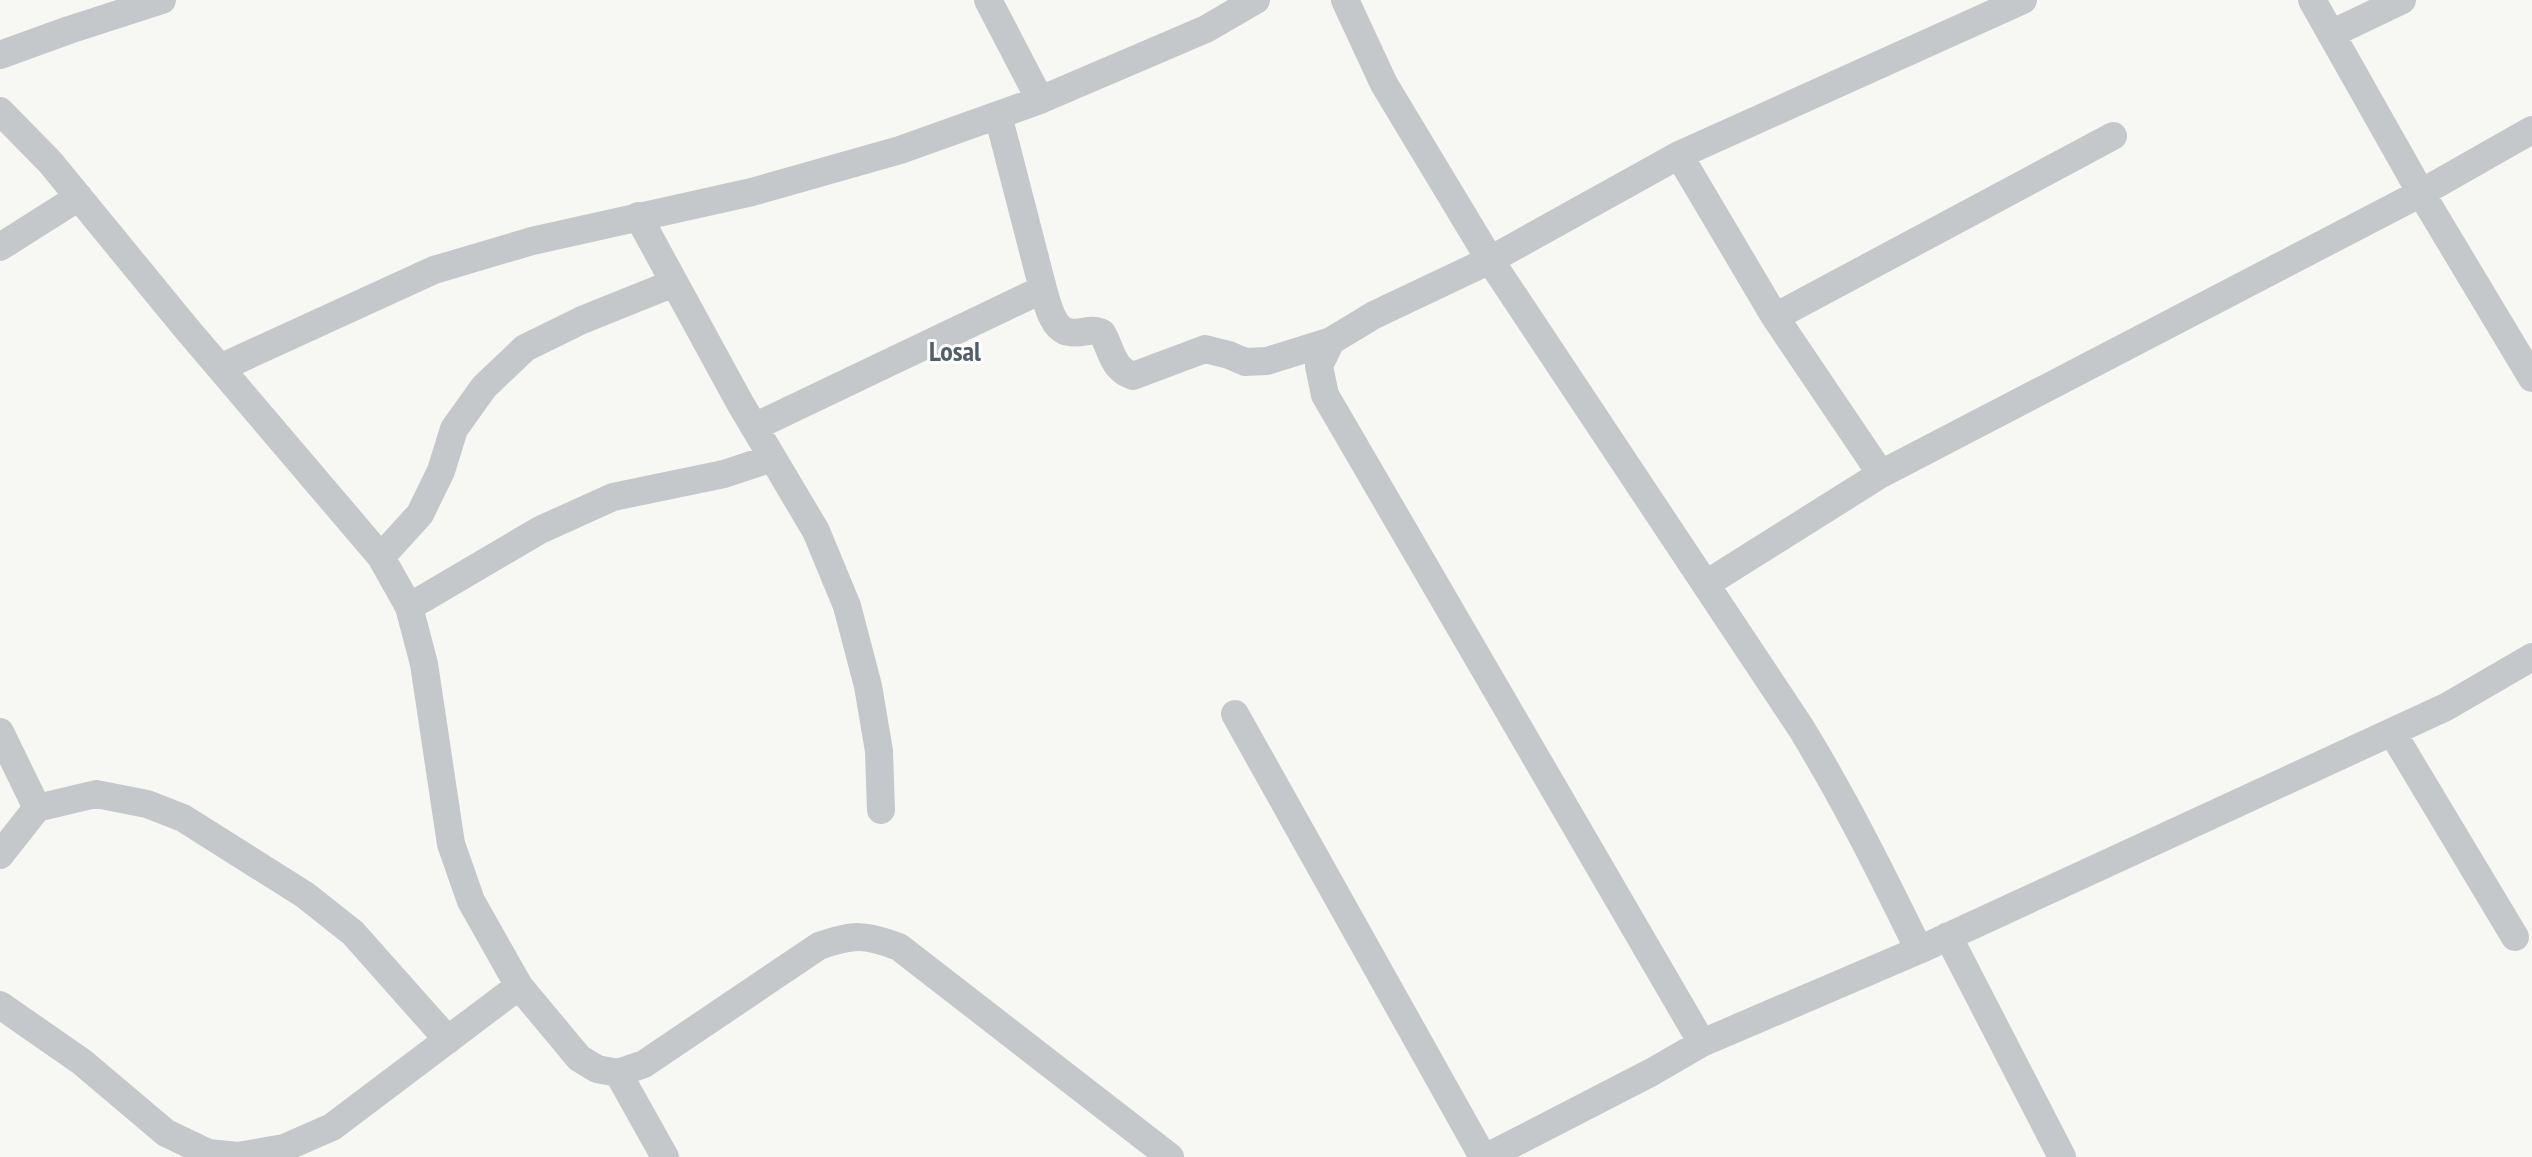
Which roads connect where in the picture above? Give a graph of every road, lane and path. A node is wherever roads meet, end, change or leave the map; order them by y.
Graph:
1 (162, 0) edge
2 (988, 0) edge
3 (1256, 0) edge
4 (1345, 0) edge
5 (2023, 0) edge
6 (2312, 0) edge
7 (2402, 0) edge
8 (2331, 34) junction
9 (0, 55) edge
10 (1040, 100) junction
11 (0, 111) edge
12 (998, 115) junction
13 (2532, 130) edge
14 (2113, 136) dead end
15 (1679, 155) junction
16 (2421, 193) junction
17 (79, 197) junction
18 (638, 216) junction
19 (0, 247) edge
20 (1490, 260) junction
21 (674, 283) junction
22 (1043, 289) junction
23 (1775, 316) junction
24 (1331, 340) junction
25 (220, 368) junction
26 (2532, 378) edge
27 (754, 427) junction
28 (772, 458) junction
29 (1881, 474) junction
30 (381, 557) junction
31 (1706, 584) junction
32 (409, 607) junction
33 (2532, 657) edge
34 (1235, 714) dead end
35 (0, 732) edge
36 (2392, 732) junction
37 (37, 808) junction
38 (881, 810) dead end
39 (0, 855) edge
40 (1948, 936) junction
41 (2515, 936) dead end
42 (1919, 950) junction
43 (519, 986) junction
44 (0, 1005) edge
45 (448, 1040) junction
46 (1702, 1043) junction
47 (618, 1073) junction
48 (206, 1155) edge
49 (665, 1157) edge
50 (1170, 1157) edge
51 (1485, 1157) edge
52 (2062, 1157) edge

1 - 9 street
2 - 10 street
3 - 10 street
4 - 20 street
5 - 15 street
6 - 8 street
7 - 8 street
8 - 16 street
10 - 12 street
11 - 17 street
12 - 18 street
12 - 22 street
13 - 16 street
14 - 23 street
15 - 20 street
15 - 23 street
16 - 26 street
16 - 29 street
17 - 19 street
17 - 25 street
18 - 21 street
18 - 25 street
20 - 24 street
20 - 31 street
21 - 27 street
21 - 30 street
22 - 24 street
22 - 27 street
23 - 29 street
24 - 46 street
25 - 30 street
27 - 28 street
28 - 32 street
28 - 38 street
29 - 31 street
30 - 32 street
31 - 42 street
32 - 43 street
33 - 36 street
34 - 51 street
35 - 37 street
36 - 40 street
36 - 41 street
37 - 39 street
37 - 45 street
40 - 42 street
40 - 52 street
42 - 46 street
43 - 45 street
43 - 47 street
44 - 48 street
45 - 48 street
46 - 51 street
47 - 49 street
47 - 50 street

